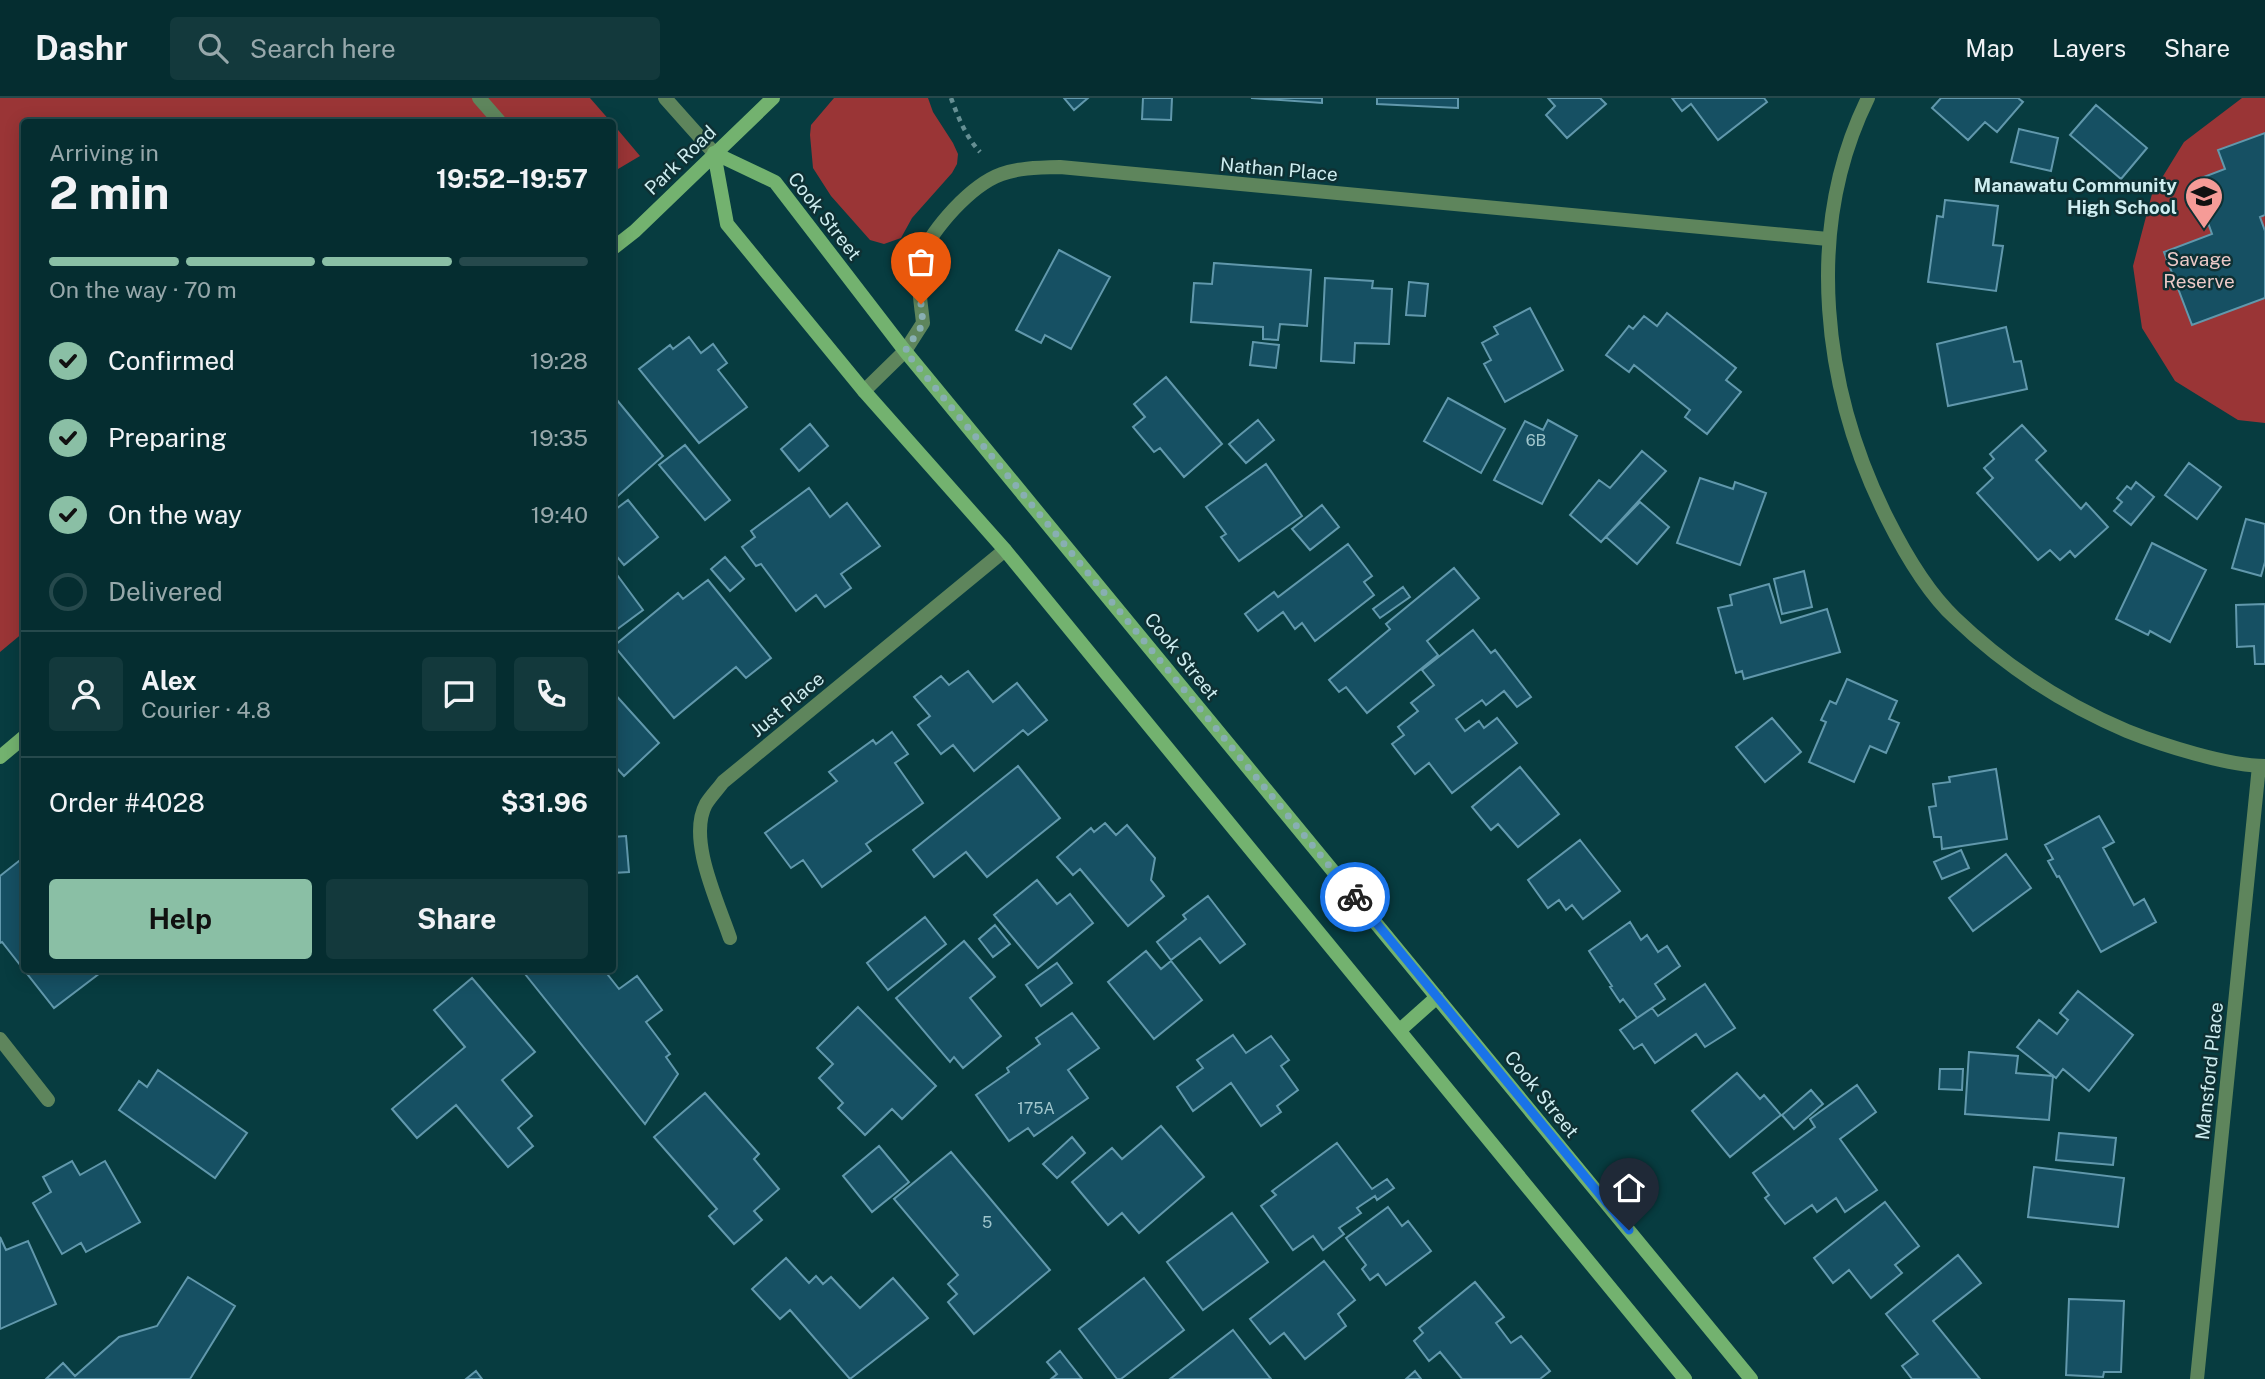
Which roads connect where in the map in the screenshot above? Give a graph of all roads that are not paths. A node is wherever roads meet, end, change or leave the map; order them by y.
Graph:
1 (479, 98) edge
2 (665, 98) edge
3 (773, 98) edge
4 (1868, 98) edge
5 (496, 119) edge
6 (714, 153) junction
7 (1828, 239) junction
8 (616, 246) edge
9 (905, 351) junction
10 (864, 391) junction
11 (1005, 550) junction
12 (21, 740) edge
13 (0, 757) edge
14 (2262, 766) edge
15 (730, 938) dead end
16 (1437, 997) junction
17 (1400, 1030) junction
18 (0, 1039) edge
19 (48, 1100) dead end
20 (1685, 1379) edge
21 (1751, 1379) edge
22 (2197, 1379) edge

1 - 5 street
2 - 6 street
3 - 6 street, Park Road
4 - 7 street
6 - 8 street, Park Road
6 - 9 street, Cook Street
6 - 10 street
7 - 9 street, Nathan Place
7 - 14 street
9 - 10 street, Nathan Place
9 - 16 street, Cook Street
10 - 11 street
11 - 15 street, Just Place
11 - 17 street
12 - 13 street
14 - 22 street, Mansford Place
16 - 17 street
16 - 21 street, Cook Street
17 - 20 street
18 - 19 street

